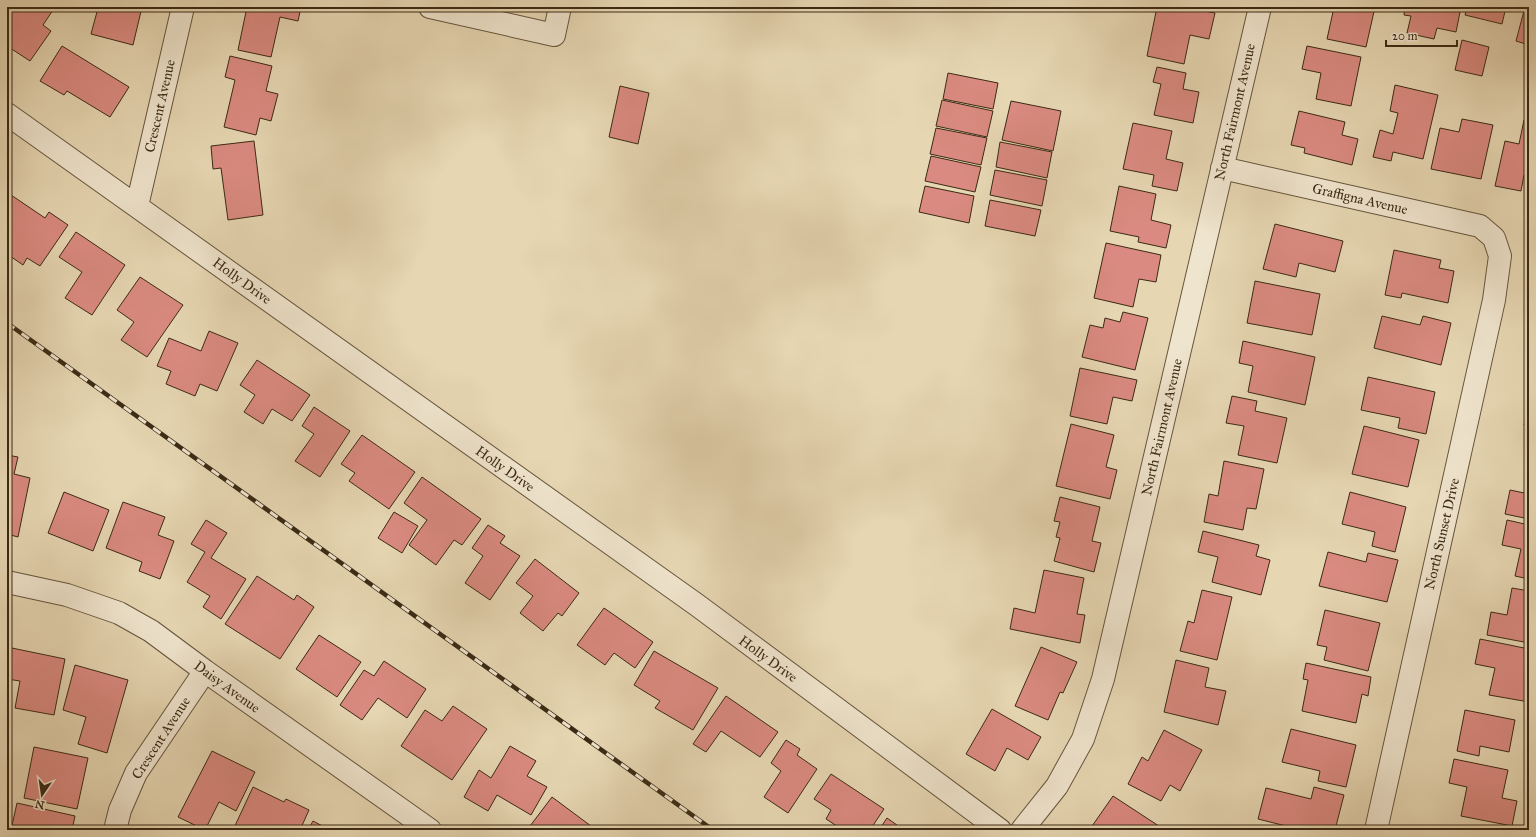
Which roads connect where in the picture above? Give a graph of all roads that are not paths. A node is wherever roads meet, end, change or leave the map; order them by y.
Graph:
1 (183, 7) edge
2 (430, 7) edge
3 (560, 7) edge
4 (1260, 7) edge
5 (7, 114) edge
6 (1222, 168) junction
7 (137, 206) junction
8 (1494, 238) joint
9 (7, 582) edge
10 (205, 671) junction
11 (115, 830) edge
12 (430, 830) edge
13 (1000, 830) edge
14 (1022, 830) edge
15 (1376, 830) edge

1 - 7 street, Crescent Avenue
2 - 3 street
4 - 6 street, North Fairmont Avenue
5 - 7 street, Holly Drive
6 - 8 street, Graffigna Avenue
6 - 14 street, North Fairmont Avenue
7 - 13 street, Holly Drive
8 - 15 street, North Sunset Drive
9 - 10 street, Daisy Avenue
10 - 11 street, Crescent Avenue
10 - 12 street, Daisy Avenue

